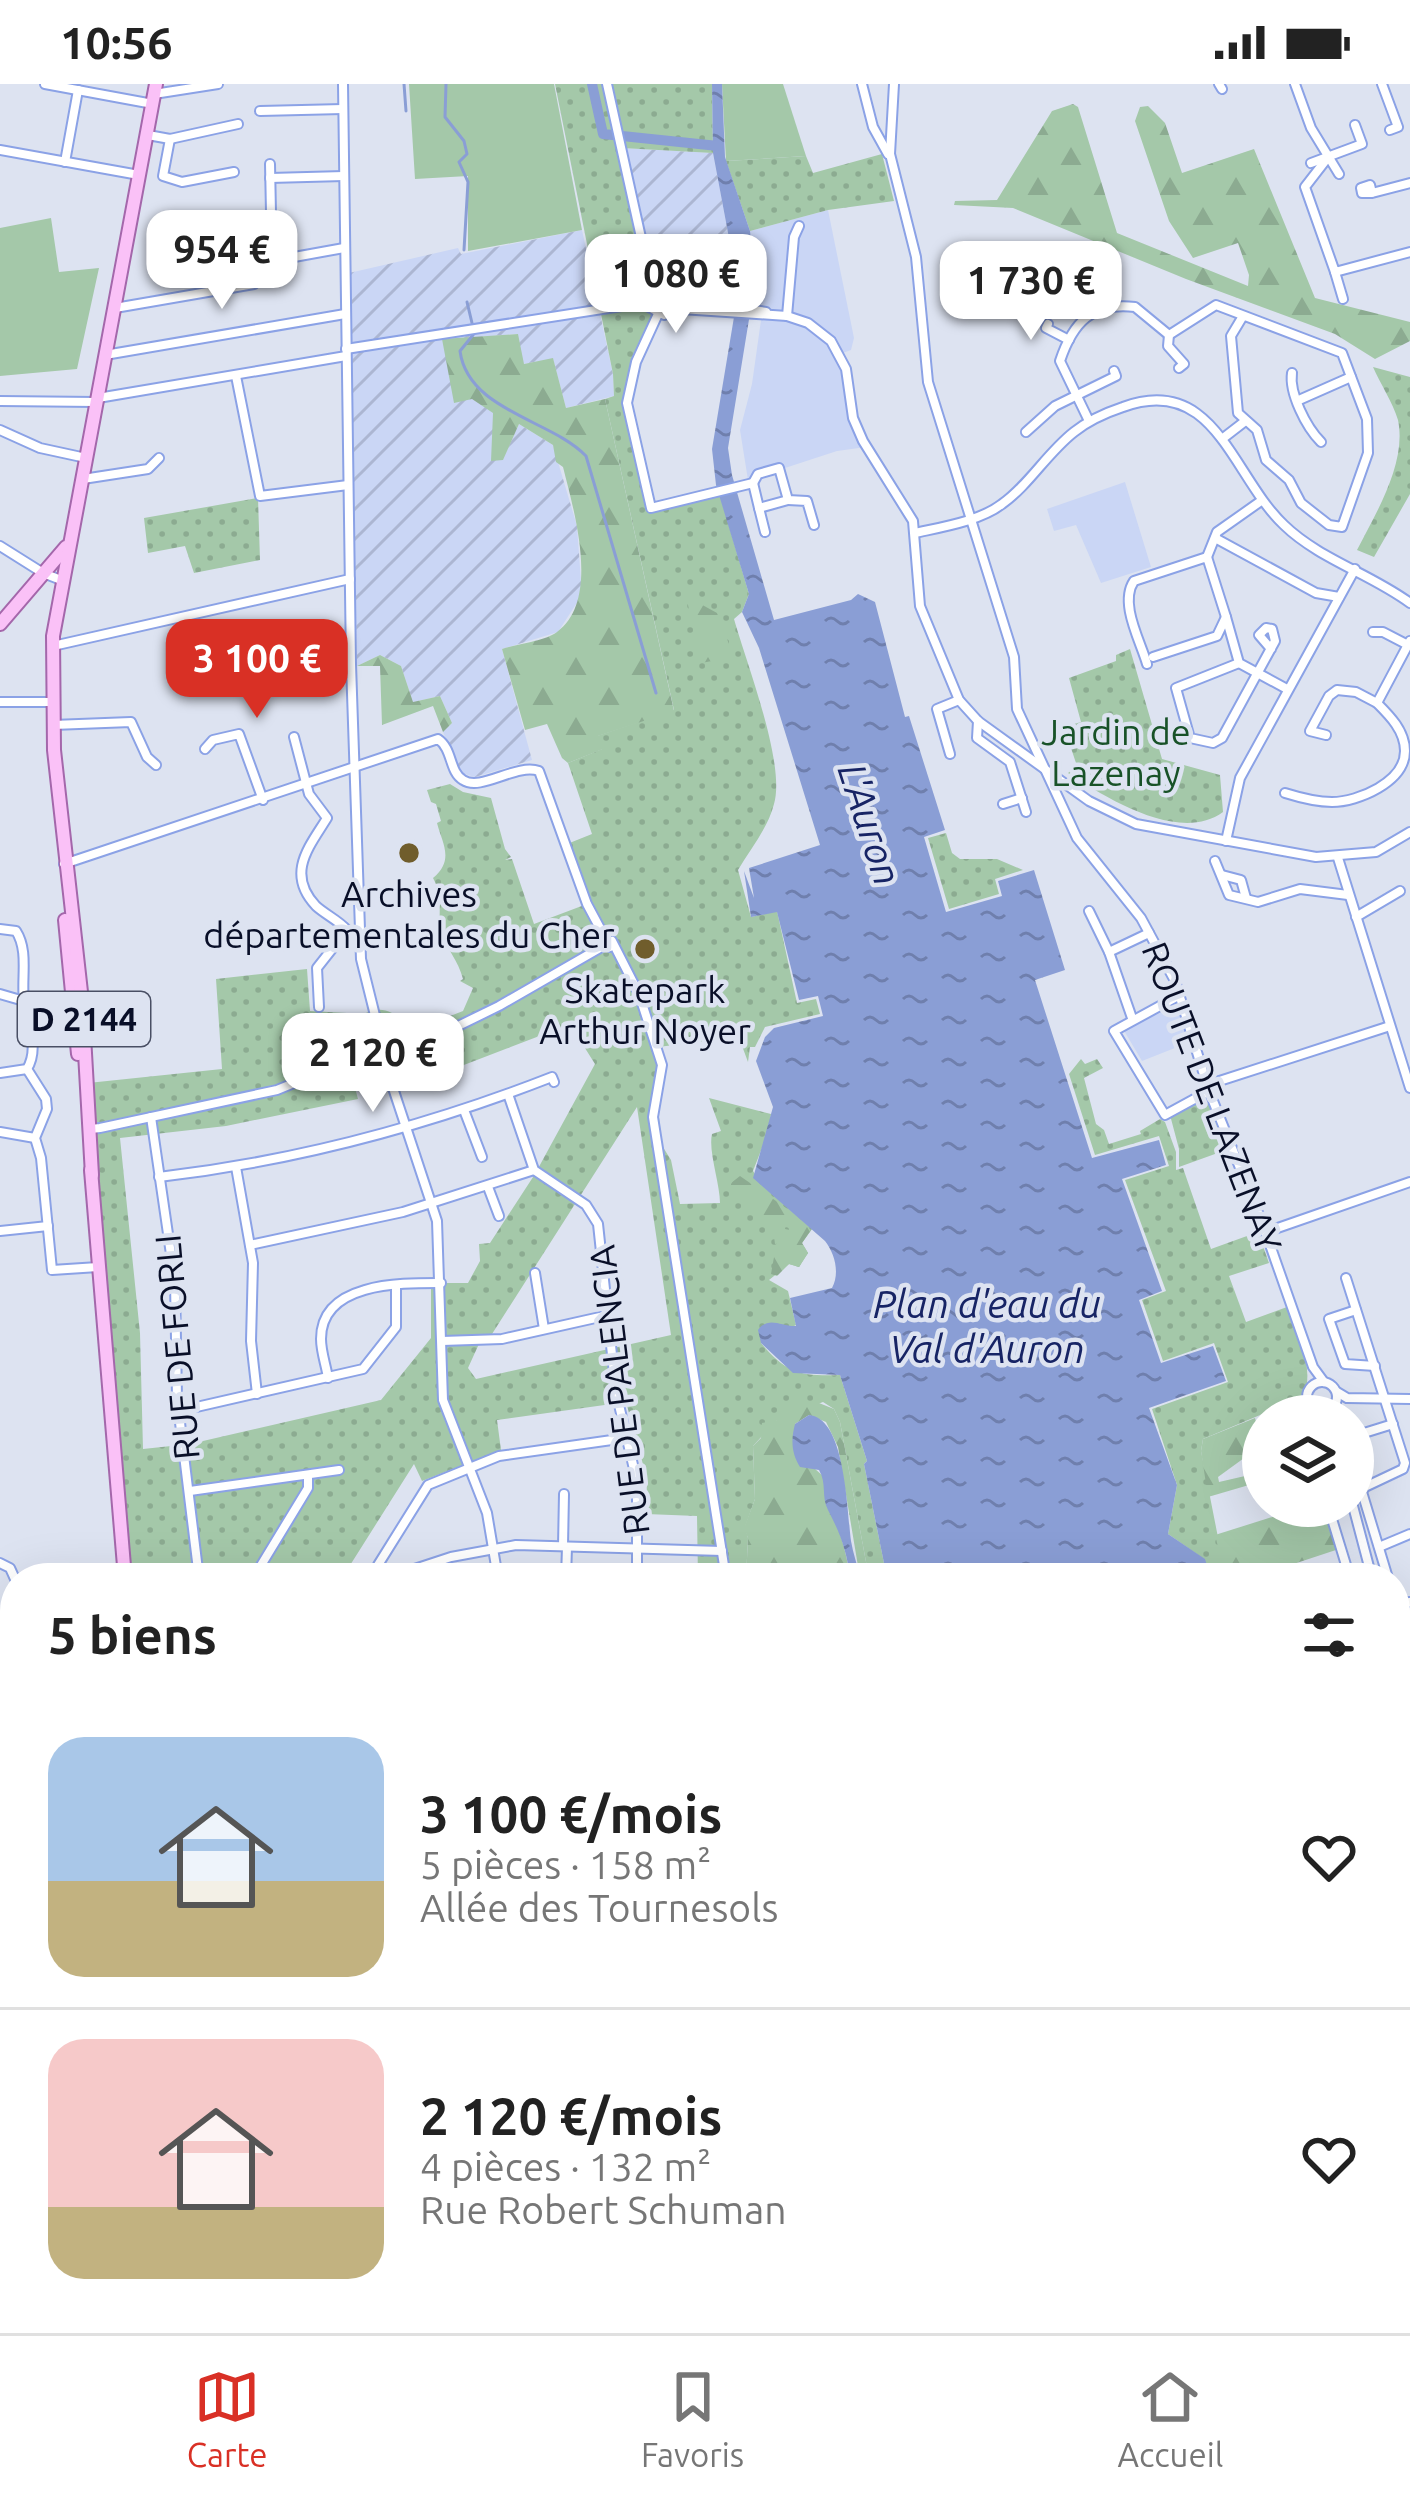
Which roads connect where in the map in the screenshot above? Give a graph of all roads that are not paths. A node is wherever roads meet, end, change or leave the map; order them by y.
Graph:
1 (45, 84) edge
2 (218, 84) edge
3 (343, 84) edge
4 (607, 84) edge
5 (862, 84) edge
6 (894, 84) edge
7 (1294, 84) edge
8 (1382, 84) edge
9 (79, 90) junction
10 (154, 94) edge
11 (343, 109) junction
12 (260, 111) dead end
13 (238, 124) dead end
14 (1355, 125) dead end
15 (1390, 130) dead end
16 (146, 135) junction
17 (170, 139) junction
18 (0, 150) edge
19 (890, 154) junction
20 (1329, 156) junction
21 (65, 162) junction
22 (1311, 163) dead end
23 (270, 164) dead end
24 (234, 172) dead end
25 (1339, 174) dead end
26 (139, 176) junction
27 (344, 176) junction
28 (271, 178) junction
29 (1410, 184) edge
30 (1372, 193) dead end
31 (799, 226) dead end
32 (642, 242) junction
33 (344, 248) junction
34 (1410, 252) edge
35 (272, 261) junction
36 (655, 272) junction
37 (1335, 272) junction
38 (643, 276) junction
39 (1024, 282) dead end
40 (685, 294) junction
41 (639, 298) junction
42 (1343, 299) dead end
43 (115, 308) junction
44 (734, 308) junction
45 (681, 309) junction
46 (1093, 311) junction
47 (345, 314) junction
48 (658, 314) junction
49 (787, 316) junction
50 (1243, 316) junction
51 (1048, 324) dead end
52 (1168, 335) junction
53 (1069, 340) junction
54 (346, 353) junction
55 (105, 355) junction
56 (1179, 368) dead end
57 (1114, 371) dead end
58 (1292, 373) dead end
59 (236, 376) junction
60 (1351, 376) junction
61 (1076, 396) junction
62 (97, 400) junction
63 (1299, 400) junction
64 (0, 401) edge
65 (1089, 421) junction
66 (1244, 422) junction
67 (0, 430) edge
68 (1026, 432) dead end
69 (1221, 440) junction
70 (1321, 442) dead end
71 (86, 458) junction
72 (159, 458) dead end
73 (82, 479) junction
74 (751, 483) junction
75 (348, 485) junction
76 (788, 500) junction
77 (1261, 501) junction
78 (759, 508) junction
79 (970, 518) junction
80 (814, 525) dead end
81 (766, 532) dead end
82 (915, 533) junction
83 (1215, 538) junction
84 (70, 542) junction
85 (0, 546) edge
86 (1207, 557) junction
87 (1355, 569) junction
88 (43, 573) junction
89 (350, 579) junction
90 (62, 580) junction
91 (1339, 597) junction
92 (1410, 603) edge
93 (1226, 617) junction
94 (0, 624) edge
95 (1372, 632) dead end
96 (1409, 643) edge
97 (53, 646) junction
98 (1271, 649) dead end
99 (1240, 663) junction
100 (1257, 672) junction
101 (1287, 689) junction
102 (959, 700) junction
103 (0, 701) edge
104 (52, 702) junction
105 (1377, 703) junction
106 (978, 721) junction
107 (52, 725) junction
108 (1326, 735) dead end
109 (294, 737) dead end
110 (205, 749) dead end
111 (1408, 752) edge
112 (950, 754) dead end
113 (156, 765) dead end
114 (1043, 767) junction
115 (354, 768) junction
116 (306, 785) junction
117 (1285, 793) dead end
118 (1022, 798) junction
119 (263, 800) junction
120 (1003, 804) dead end
121 (1026, 812) dead end
122 (1410, 832) edge
123 (1226, 842) junction
124 (1338, 858) junction
125 (1216, 860) dead end
126 (64, 865) junction
127 (1220, 875) junction
128 (1400, 891) dead end
129 (1348, 895) junction
130 (1246, 899) junction
131 (1089, 911) dead end
132 (1356, 917) junction
133 (0, 928) edge
134 (347, 931) junction
135 (359, 931) junction
136 (1149, 932) junction
137 (607, 944) junction
138 (1109, 952) junction
139 (0, 994) edge
140 (1180, 995) junction
141 (24, 1001) junction
142 (319, 1007) dead end
143 (1132, 1018) junction
144 (1390, 1026) junction
145 (384, 1054) junction
146 (27, 1069) junction
147 (0, 1073) edge
148 (554, 1082) dead end
149 (1208, 1088) junction
150 (1410, 1088) edge
151 (508, 1094) junction
152 (464, 1110) junction
153 (151, 1117) junction
154 (88, 1124) junction
155 (406, 1128) junction
156 (0, 1132) edge
157 (35, 1138) junction
158 (482, 1157) dead end
159 (236, 1167) junction
160 (534, 1170) junction
161 (159, 1177) junction
162 (1410, 1182) edge
163 (488, 1187) junction
164 (432, 1204) junction
165 (499, 1216) dead end
166 (48, 1226) junction
167 (0, 1231) edge
168 (1266, 1232) junction
169 (250, 1245) junction
170 (98, 1267) junction
171 (535, 1273) dead end
172 (1346, 1278) dead end
173 (441, 1283) junction
174 (396, 1285) junction
175 (1356, 1310) junction
176 (609, 1315) junction
177 (544, 1329) junction
178 (442, 1340) junction
179 (1312, 1366) junction
180 (1375, 1366) junction
181 (328, 1378) junction
182 (1324, 1382) junction
183 (1312, 1386) junction
184 (257, 1394) junction
185 (1307, 1395) edge
186 (1324, 1395) edge
187 (1374, 1399) edge
188 (1386, 1399) junction
189 (1410, 1399) edge
190 (178, 1411) junction
191 (1393, 1424) junction
192 (1374, 1429) edge
193 (626, 1438) junction
194 (470, 1468) junction
195 (339, 1471) dead end
196 (308, 1475) junction
197 (190, 1491) junction
198 (564, 1494) dead end
199 (1332, 1527) edge
200 (1359, 1527) edge
201 (1410, 1534) edge
202 (565, 1546) junction
203 (1379, 1547) junction
204 (638, 1549) junction
205 (494, 1550) junction
206 (722, 1551) junction
207 (124, 1563) edge
208 (197, 1563) edge
209 (262, 1563) edge
210 (379, 1563) edge
211 (438, 1563) edge
212 (495, 1563) edge
213 (566, 1563) edge
214 (638, 1563) edge
215 (724, 1563) edge
216 (1344, 1563) edge
217 (1368, 1563) edge
218 (1384, 1563) edge

1 - 9 street
2 - 10 street
3 - 11 street
4 - 32 street
5 - 19 street
6 - 19 street, ROUTE DE LAZENAY
7 - 20 street
8 - 15 street
9 - 10 street
9 - 21 street
10 - 16 main road
11 - 12 street
11 - 27 street
13 - 17 street
14 - 20 street
16 - 17 street
16 - 26 main road
17 - 24 street
18 - 21 street
19 - 79 street, ROUTE DE LAZENAY
20 - 22 street
20 - 25 street
20 - 37 street
21 - 26 street
23 - 28 street
26 - 43 main road
27 - 28 street
27 - 33 street
28 - 35 street
29 - 30 street
31 - 49 street
32 - 36 street
32 - 38 street
33 - 35 street
33 - 47 street
34 - 37 street
35 - 43 street
36 - 38 street
36 - 40 street
37 - 42 street
38 - 41 street
39 - 46 street
40 - 44 street
40 - 45 street
41 - 48 street
41 - 54 street
43 - 55 main road
44 - 45 street
44 - 49 street
45 - 48 street
46 - 52 street
46 - 53 street
47 - 54 street
47 - 55 street
48 - 74 street
49 - 82 street
50 - 52 street
50 - 60 street
50 - 66 street
51 - 53 street
52 - 56 street
53 - 61 street
54 - 59 street
54 - 75 street
55 - 62 main road
57 - 61 street
58 - 63 street
59 - 62 street
59 - 75 street
60 - 63 street
60 - 66 street
61 - 65 street
61 - 68 street
62 - 64 street
62 - 71 main road
63 - 70 street
65 - 69 street
65 - 79 street
66 - 69 street
67 - 71 street
69 - 77 street
71 - 73 main road
72 - 73 street
73 - 84 main road
74 - 76 street
74 - 78 street
75 - 89 street
76 - 78 street
76 - 80 street
77 - 83 street
77 - 87 street
78 - 81 street
79 - 82 street
79 - 114 street, ROUTE DE LAZENAY
82 - 102 street
83 - 86 street
83 - 91 street
84 - 88 main road
84 - 90 main road, D 2144
85 - 88 street
86 - 93 street
86 - 93 street
87 - 91 street
87 - 92 street
88 - 90 street
88 - 94 main road
89 - 97 street
89 - 115 street
90 - 97 main road, D 2144
91 - 101 street
93 - 99 street
95 - 96 street
96 - 105 street
97 - 104 main road, D 2144
98 - 100 street
99 - 100 street
99 - 100 street
100 - 101 street
101 - 123 street
102 - 106 street
102 - 112 street
103 - 104 street
104 - 107 main road, D 2144
105 - 108 street
105 - 111 street
106 - 114 street
106 - 118 street
107 - 113 street
107 - 126 main road, D 2144
109 - 116 street
110 - 119 street
111 - 117 street
114 - 123 street
114 - 136 street, ROUTE DE LAZENAY
115 - 116 street
115 - 135 street
115 - 137 street
116 - 119 street
116 - 134 street
118 - 120 street
118 - 121 street
119 - 126 street
122 - 124 street
123 - 124 street
124 - 129 street
125 - 127 street
126 - 154 main road, D 2144
127 - 130 street
127 - 130 street
128 - 132 street
129 - 130 street
129 - 132 street
131 - 138 street
132 - 144 street
133 - 141 street
134 - 135 street
134 - 142 street
135 - 145 street
136 - 138 street
136 - 140 street, ROUTE DE LAZENAY
137 - 145 street
137 - 206 street
138 - 143 street
139 - 141 street
140 - 143 street
140 - 149 street, ROUTE DE LAZENAY
141 - 146 street
143 - 149 street
144 - 149 street
144 - 150 street
145 - 153 street
145 - 155 street
146 - 147 street
146 - 157 street
148 - 151 street
149 - 168 street, ROUTE DE LAZENAY
151 - 152 street
151 - 160 street
152 - 155 street
152 - 158 street
153 - 154 street
153 - 161 street, RUE DE FORLI
154 - 170 main road, D 2144
155 - 159 street
155 - 164 street
156 - 157 street
157 - 166 street
159 - 161 street
159 - 169 street
160 - 163 street
160 - 176 street, RUE DE PALENCIA
161 - 190 street, RUE DE FORLI
162 - 168 street
163 - 164 street
163 - 165 street
164 - 169 street
164 - 173 street
166 - 167 street
166 - 170 street
168 - 179 street, ROUTE DE LAZENAY
169 - 184 street
170 - 207 main road, D 2144
171 - 177 street
172 - 175 street
173 - 174 street
173 - 178 street
174 - 181 street
174 - 181 street
175 - 180 street
175 - 180 street
176 - 177 street
176 - 193 street, RUE DE PALENCIA
177 - 178 street
178 - 194 street
179 - 182 street, ROUTE DE LAZENAY
179 - 183 street, ROUTE DE LAZENAY
180 - 188 street
181 - 184 street
182 - 183 street
182 - 186 street, ROUTE DE LAZENAY
183 - 185 street, ROUTE DE LAZENAY
184 - 190 street
187 - 188 street
188 - 189 street
188 - 191 street
190 - 197 street, RUE DE FORLI
191 - 192 street
191 - 203 street
193 - 194 street
193 - 204 street, RUE DE PALENCIA
194 - 205 street
194 - 210 street
195 - 196 street
196 - 197 street
196 - 209 street
197 - 208 street, RUE DE FORLI
198 - 202 street
199 - 216 street
200 - 217 street
201 - 203 street
202 - 204 street
202 - 205 street
202 - 213 street
203 - 218 street
204 - 206 street
204 - 214 street, RUE DE PALENCIA
205 - 211 street
205 - 212 street
206 - 215 street

